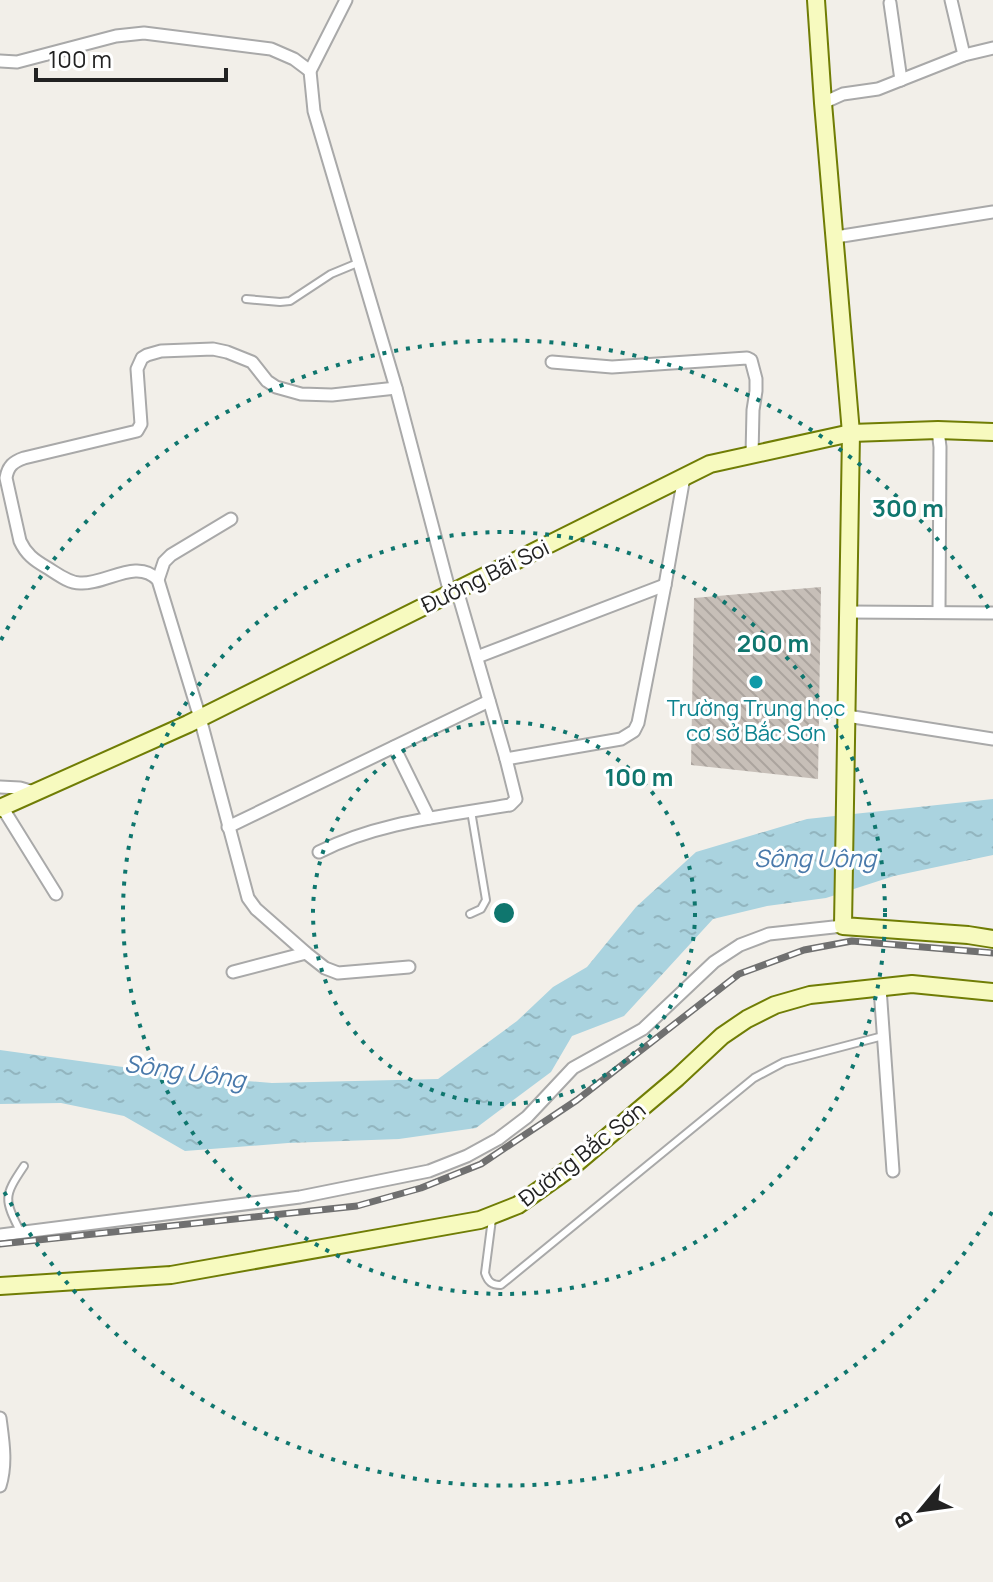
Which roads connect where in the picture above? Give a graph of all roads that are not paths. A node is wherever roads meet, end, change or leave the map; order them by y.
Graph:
1 (346, 0) edge
2 (816, 0) edge
3 (951, 0) edge
4 (890, 3) dead end
5 (993, 48) edge
6 (964, 55) junction
7 (0, 61) edge
8 (310, 71) junction
9 (901, 80) junction
10 (823, 103) junction
11 (993, 212) edge
12 (836, 237) junction
13 (360, 262) junction
14 (246, 299) dead end
15 (552, 362) dead end
16 (396, 388) junction
17 (938, 430) junction
18 (993, 432) edge
19 (851, 433) junction
20 (752, 455) junction
21 (684, 477) junction
22 (231, 519) dead end
23 (158, 580) junction
24 (665, 585) junction
25 (454, 592) junction
26 (848, 612) junction
27 (939, 612) junction
28 (993, 613) edge
29 (477, 657) junction
30 (489, 701) junction
31 (847, 716) junction
32 (200, 718) junction
33 (993, 739) edge
34 (394, 747) junction
35 (506, 759) junction
36 (0, 787) edge
37 (34, 792) junction
38 (1, 808) edge
39 (471, 811) junction
40 (429, 818) junction
41 (228, 827) junction
42 (319, 852) dead end
43 (56, 894) dead end
44 (470, 914) dead end
45 (843, 920) junction
46 (993, 939) edge
47 (306, 953) junction
48 (409, 967) dead end
49 (233, 972) dead end
50 (880, 988) junction
51 (993, 992) edge
52 (883, 1036) junction
53 (24, 1166) dead end
54 (893, 1171) dead end
55 (492, 1216) junction
56 (21, 1233) junction
57 (0, 1235) edge
58 (0, 1286) edge
59 (0, 1418) edge
60 (0, 1486) edge

1 - 8 street
2 - 10 main road
3 - 6 street
4 - 9 street
5 - 6 street
6 - 9 street
7 - 8 street
8 - 13 street
9 - 10 street
10 - 12 main road
11 - 12 street
12 - 19 main road
13 - 14 lane
13 - 16 street
15 - 20 street
16 - 23 street
16 - 25 street
17 - 18 main road, Đường Bãi Soi
17 - 19 main road, Đường Bãi Soi
17 - 27 street
19 - 20 main road, Đường Bãi Soi
19 - 26 main road
20 - 21 main road, Đường Bãi Soi
21 - 24 street
21 - 25 main road, Đường Bãi Soi
22 - 23 street
23 - 32 street
24 - 29 street
24 - 35 street
25 - 29 street
25 - 32 main road, Đường Bãi Soi
26 - 27 street
26 - 31 main road
27 - 28 street
29 - 30 street
30 - 34 street
30 - 35 street
31 - 33 street
31 - 45 main road
32 - 37 main road, Đường Bãi Soi
32 - 41 street
34 - 40 street
34 - 41 street
35 - 39 street
36 - 37 street
37 - 38 main road, Đường Bãi Soi
38 - 43 street
39 - 40 street
39 - 44 lane
40 - 42 street
41 - 47 street
45 - 46 main road
45 - 56 street
47 - 48 street
47 - 49 street
50 - 51 main road, Đường Bắc Sơn
50 - 52 street
50 - 55 main road, Đường Bắc Sơn
52 - 54 street
52 - 55 lane
53 - 56 lane
55 - 58 main road, Đường Bắc Sơn
56 - 57 street
59 - 60 street

